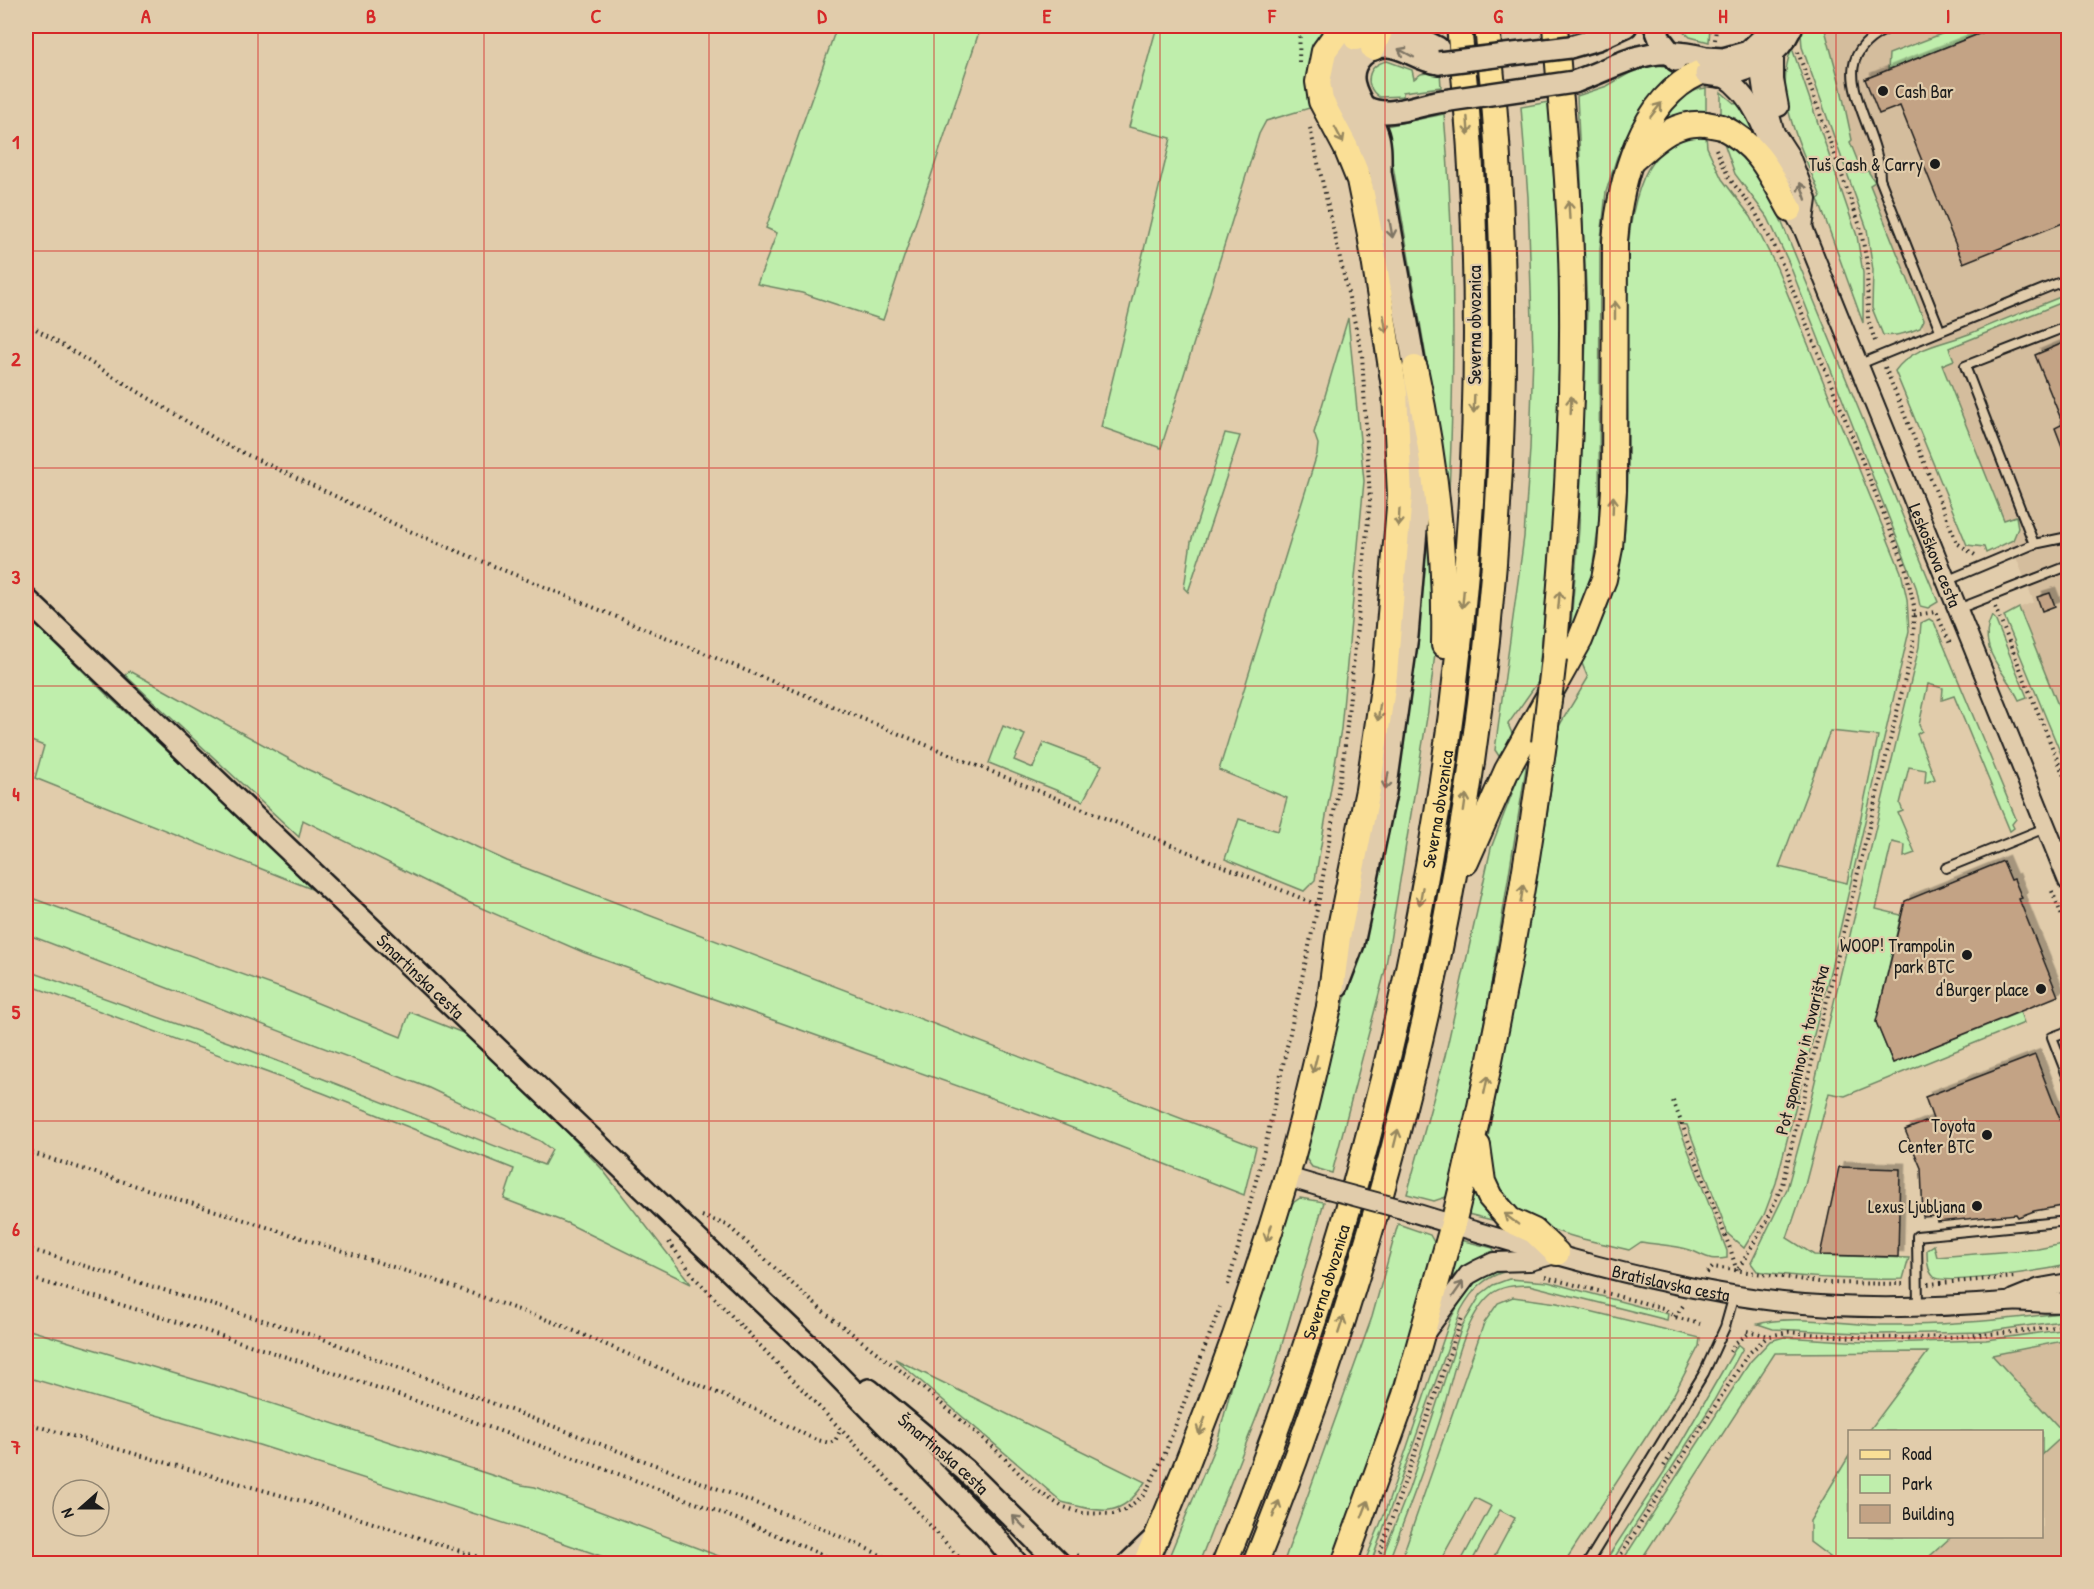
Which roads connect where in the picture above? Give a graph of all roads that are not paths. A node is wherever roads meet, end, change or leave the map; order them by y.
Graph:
1 (1459, 26) edge
2 (1487, 26) edge
3 (1595, 26) edge
4 (1626, 26) edge
5 (1655, 26) edge
6 (1894, 26) edge
7 (1366, 32) edge
8 (1565, 36) edge
9 (1775, 39) edge
10 (1667, 51) junction
11 (1712, 65) junction
12 (1367, 108) junction
13 (1633, 160) junction
14 (1380, 172) junction
15 (1796, 219) junction
16 (2068, 279) edge
17 (2068, 326) edge
18 (1940, 330) junction
19 (1858, 364) junction
20 (1415, 368) junction
21 (2068, 537) edge
22 (2034, 544) junction
23 (2068, 566) edge
24 (1946, 581) junction
25 (26, 599) edge
26 (1958, 609) junction
27 (1442, 772) junction
28 (2047, 828) junction
29 (1946, 868) dead end
30 (2068, 881) edge
31 (1447, 909) junction
32 (1329, 1007) junction
33 (2068, 1031) edge
34 (2068, 1078) edge
35 (1476, 1130) junction
36 (1287, 1177) junction
37 (2068, 1221) edge
38 (1453, 1224) junction
39 (1557, 1253) junction
40 (2068, 1283) edge
41 (1734, 1295) junction
42 (2009, 1301) junction
43 (2068, 1302) edge
44 (1918, 1308) junction
45 (1423, 1335) junction
46 (817, 1354) junction
47 (1157, 1536) junction
48 (1060, 1562) edge
49 (1017, 1563) edge
50 (1128, 1563) edge
51 (1145, 1563) edge
52 (1224, 1563) edge
53 (1255, 1563) edge
54 (1344, 1563) edge
55 (1587, 1563) edge

1 -> 27 main road, Severna obvoznica
31 -> 2 main road, Severna obvoznica
3 - 8 main road
4 - 8 main road
5 - 10 main road
6 - 18 lane
8 -> 7 main road
7 - 12 main road
7 - 14 main road
7 -> 32 main road
35 -> 8 main road, bridge
9 - 11 main road
15 -> 9 street, Leskoškova cesta
10 - 11 main road
10 - 12 main road, bridge
13 -> 11 main road
11 - 15 street, Leskoškova cesta
12 - 14 main road
13 - 15 main road
31 -> 13 main road
14 -> 20 main road
15 - 19 street, Leskoškova cesta
16 - 18 lane
17 - 22 lane
18 - 19 lane
19 - 24 street, Leskoškova cesta
20 - 27 main road
20 -> 32 main road
21 - 22 lane
22 - 24 lane
23 - 26 lane
24 - 26 street, Leskoškova cesta
25 - 46 main road, Šmartinska cesta
26 - 28 street, Leskoškova cesta
27 -> 52 main road, Severna obvoznica
28 - 29 lane
28 - 30 street, Leskoškova cesta
53 -> 31 main road, Severna obvoznica
32 -> 36 main road
33 - 34 lane
35 - 38 main road
39 -> 35 main road
36 - 38 street, Bratislavska cesta, bridge
36 -> 47 main road
37 - 44 lane
38 - 39 street, Bratislavska cesta
38 - 45 main road
39 - 41 street, Bratislavska cesta
45 -> 39 street
40 - 42 street
41 - 44 street, Bratislavska cesta
41 - 55 lane
42 - 43 street, Bratislavska cesta
42 - 44 street, Bratislavska cesta
54 -> 45 main road
48 -> 46 main road, Šmartinska cesta
46 - 49 main road, Šmartinska cesta
47 - 50 main road
47 - 51 main road

